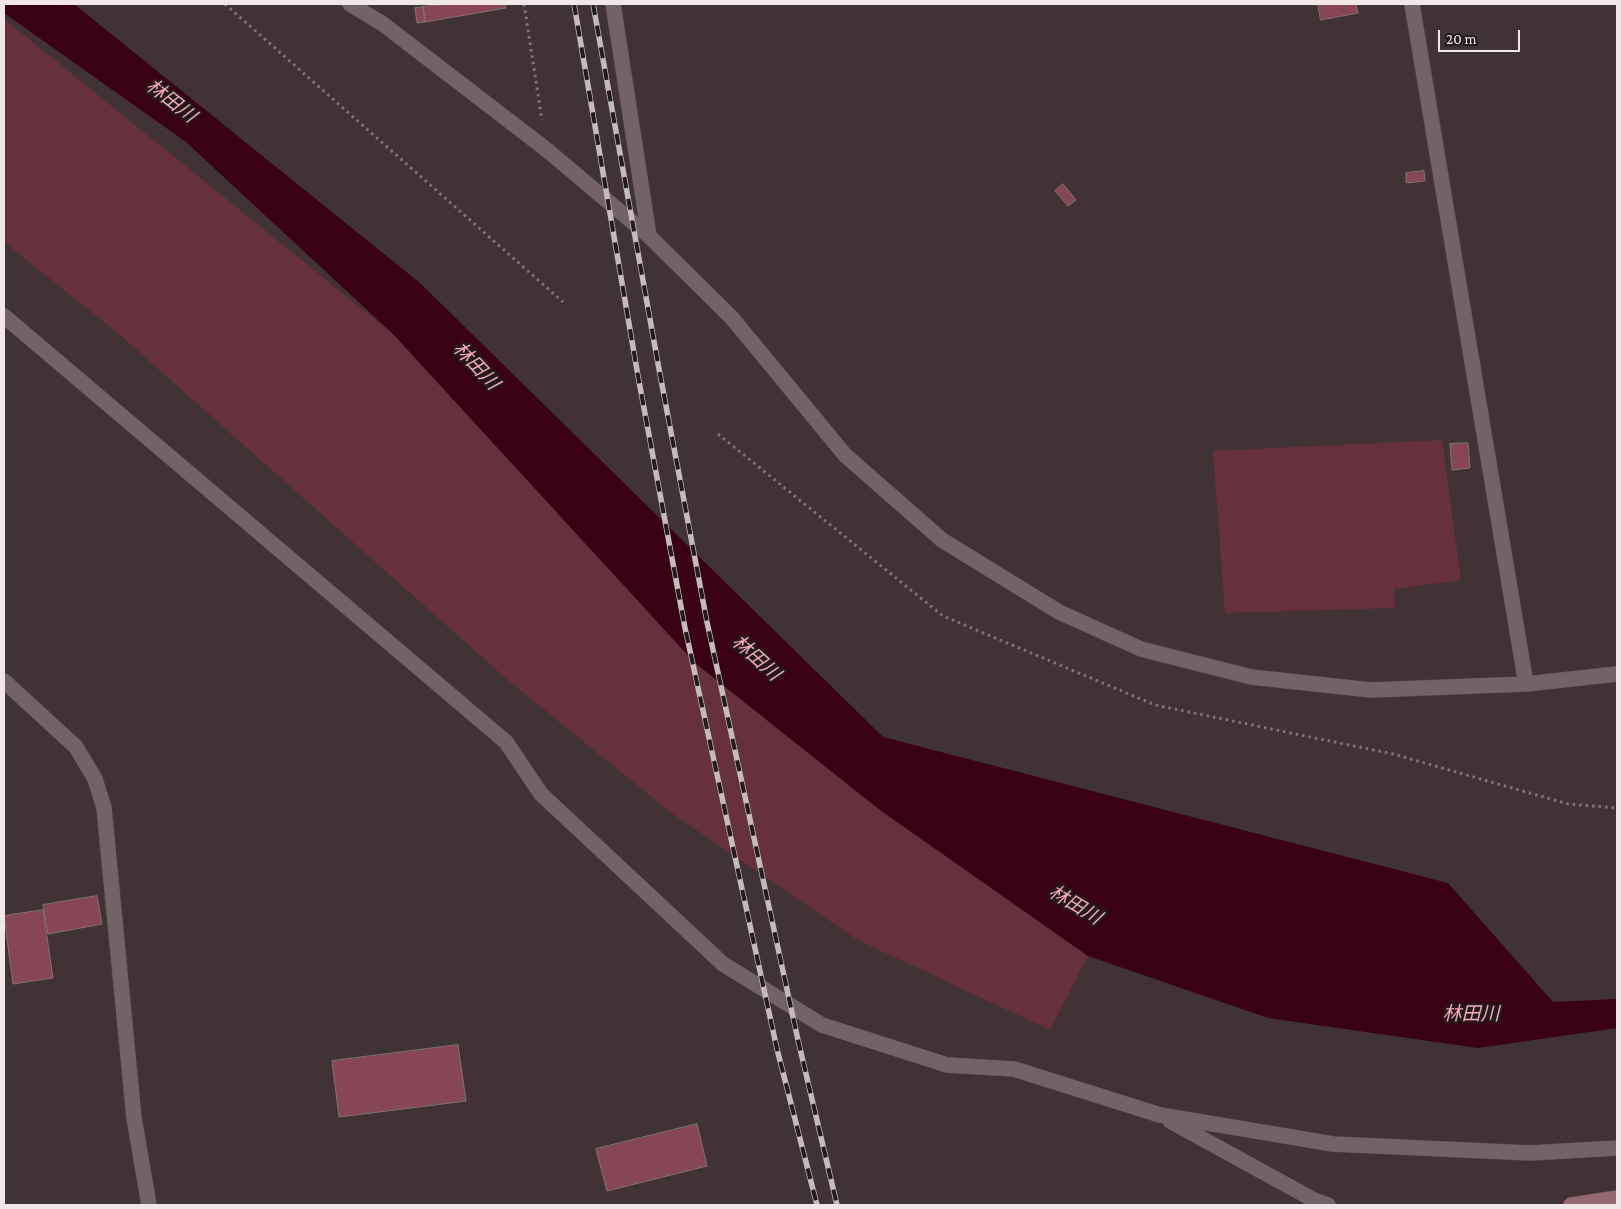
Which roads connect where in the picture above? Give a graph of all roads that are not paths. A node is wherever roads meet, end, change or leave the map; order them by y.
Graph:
1 (350, 4) edge
2 (613, 4) edge
3 (1412, 4) edge
4 (649, 236) junction
5 (4, 316) edge
6 (1617, 674) edge
7 (4, 681) edge
8 (1526, 684) junction
9 (1160, 1115) junction
10 (1617, 1148) edge
11 (1617, 1198) edge
12 (149, 1205) edge
13 (1328, 1205) edge
14 (1571, 1205) edge

1 - 4 street
2 - 4 street
3 - 8 street
4 - 8 street
5 - 9 street
6 - 8 street
7 - 12 street
9 - 10 street
9 - 13 street
11 - 14 main road

